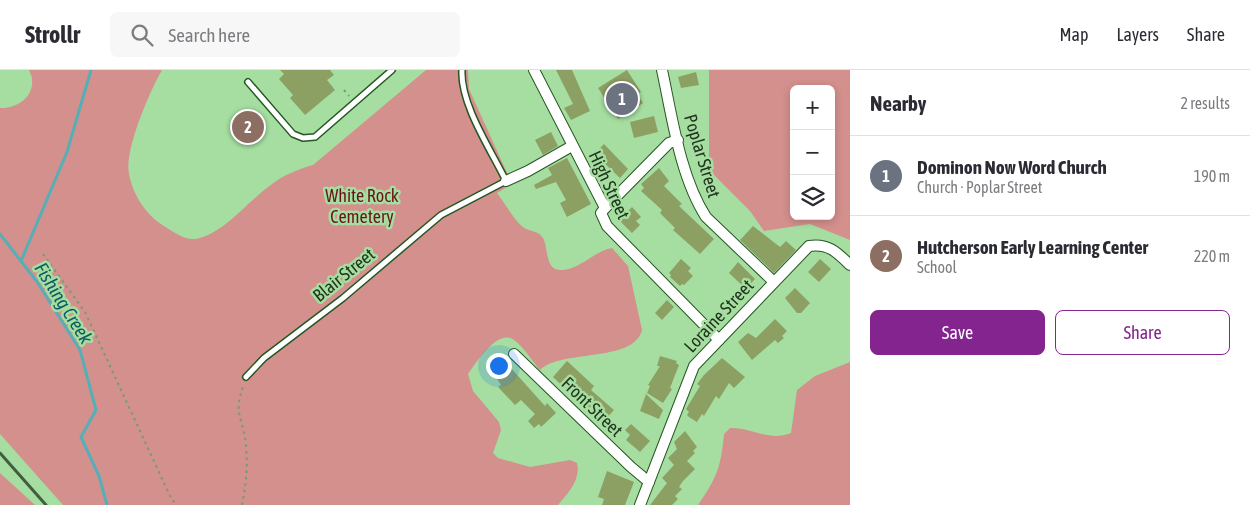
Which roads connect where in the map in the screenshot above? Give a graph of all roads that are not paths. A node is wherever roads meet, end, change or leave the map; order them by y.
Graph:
1 (392, 70) edge
2 (462, 70) edge
3 (534, 70) edge
4 (662, 70) edge
5 (248, 82) dead end
6 (678, 140) junction
7 (572, 146) junction
8 (506, 181) junction
9 (606, 208) junction
10 (850, 265) edge
11 (774, 282) junction
12 (718, 340) junction
13 (514, 354) dead end
14 (246, 377) road end
15 (649, 482) junction
16 (640, 505) edge

1 - 5 lane
2 - 8 lane
3 - 7 street, High Street
4 - 6 street, Poplar Street
6 - 9 street
6 - 11 street, Poplar Street
7 - 8 street, Blair Street
7 - 9 street, High Street
8 - 14 lane, Blair Street
9 - 12 street, High Street
10 - 11 street, Loraine Street
11 - 12 street, Loraine Street
12 - 15 street, Loraine Street
13 - 15 street, Front Street
15 - 16 street, Loraine Street

